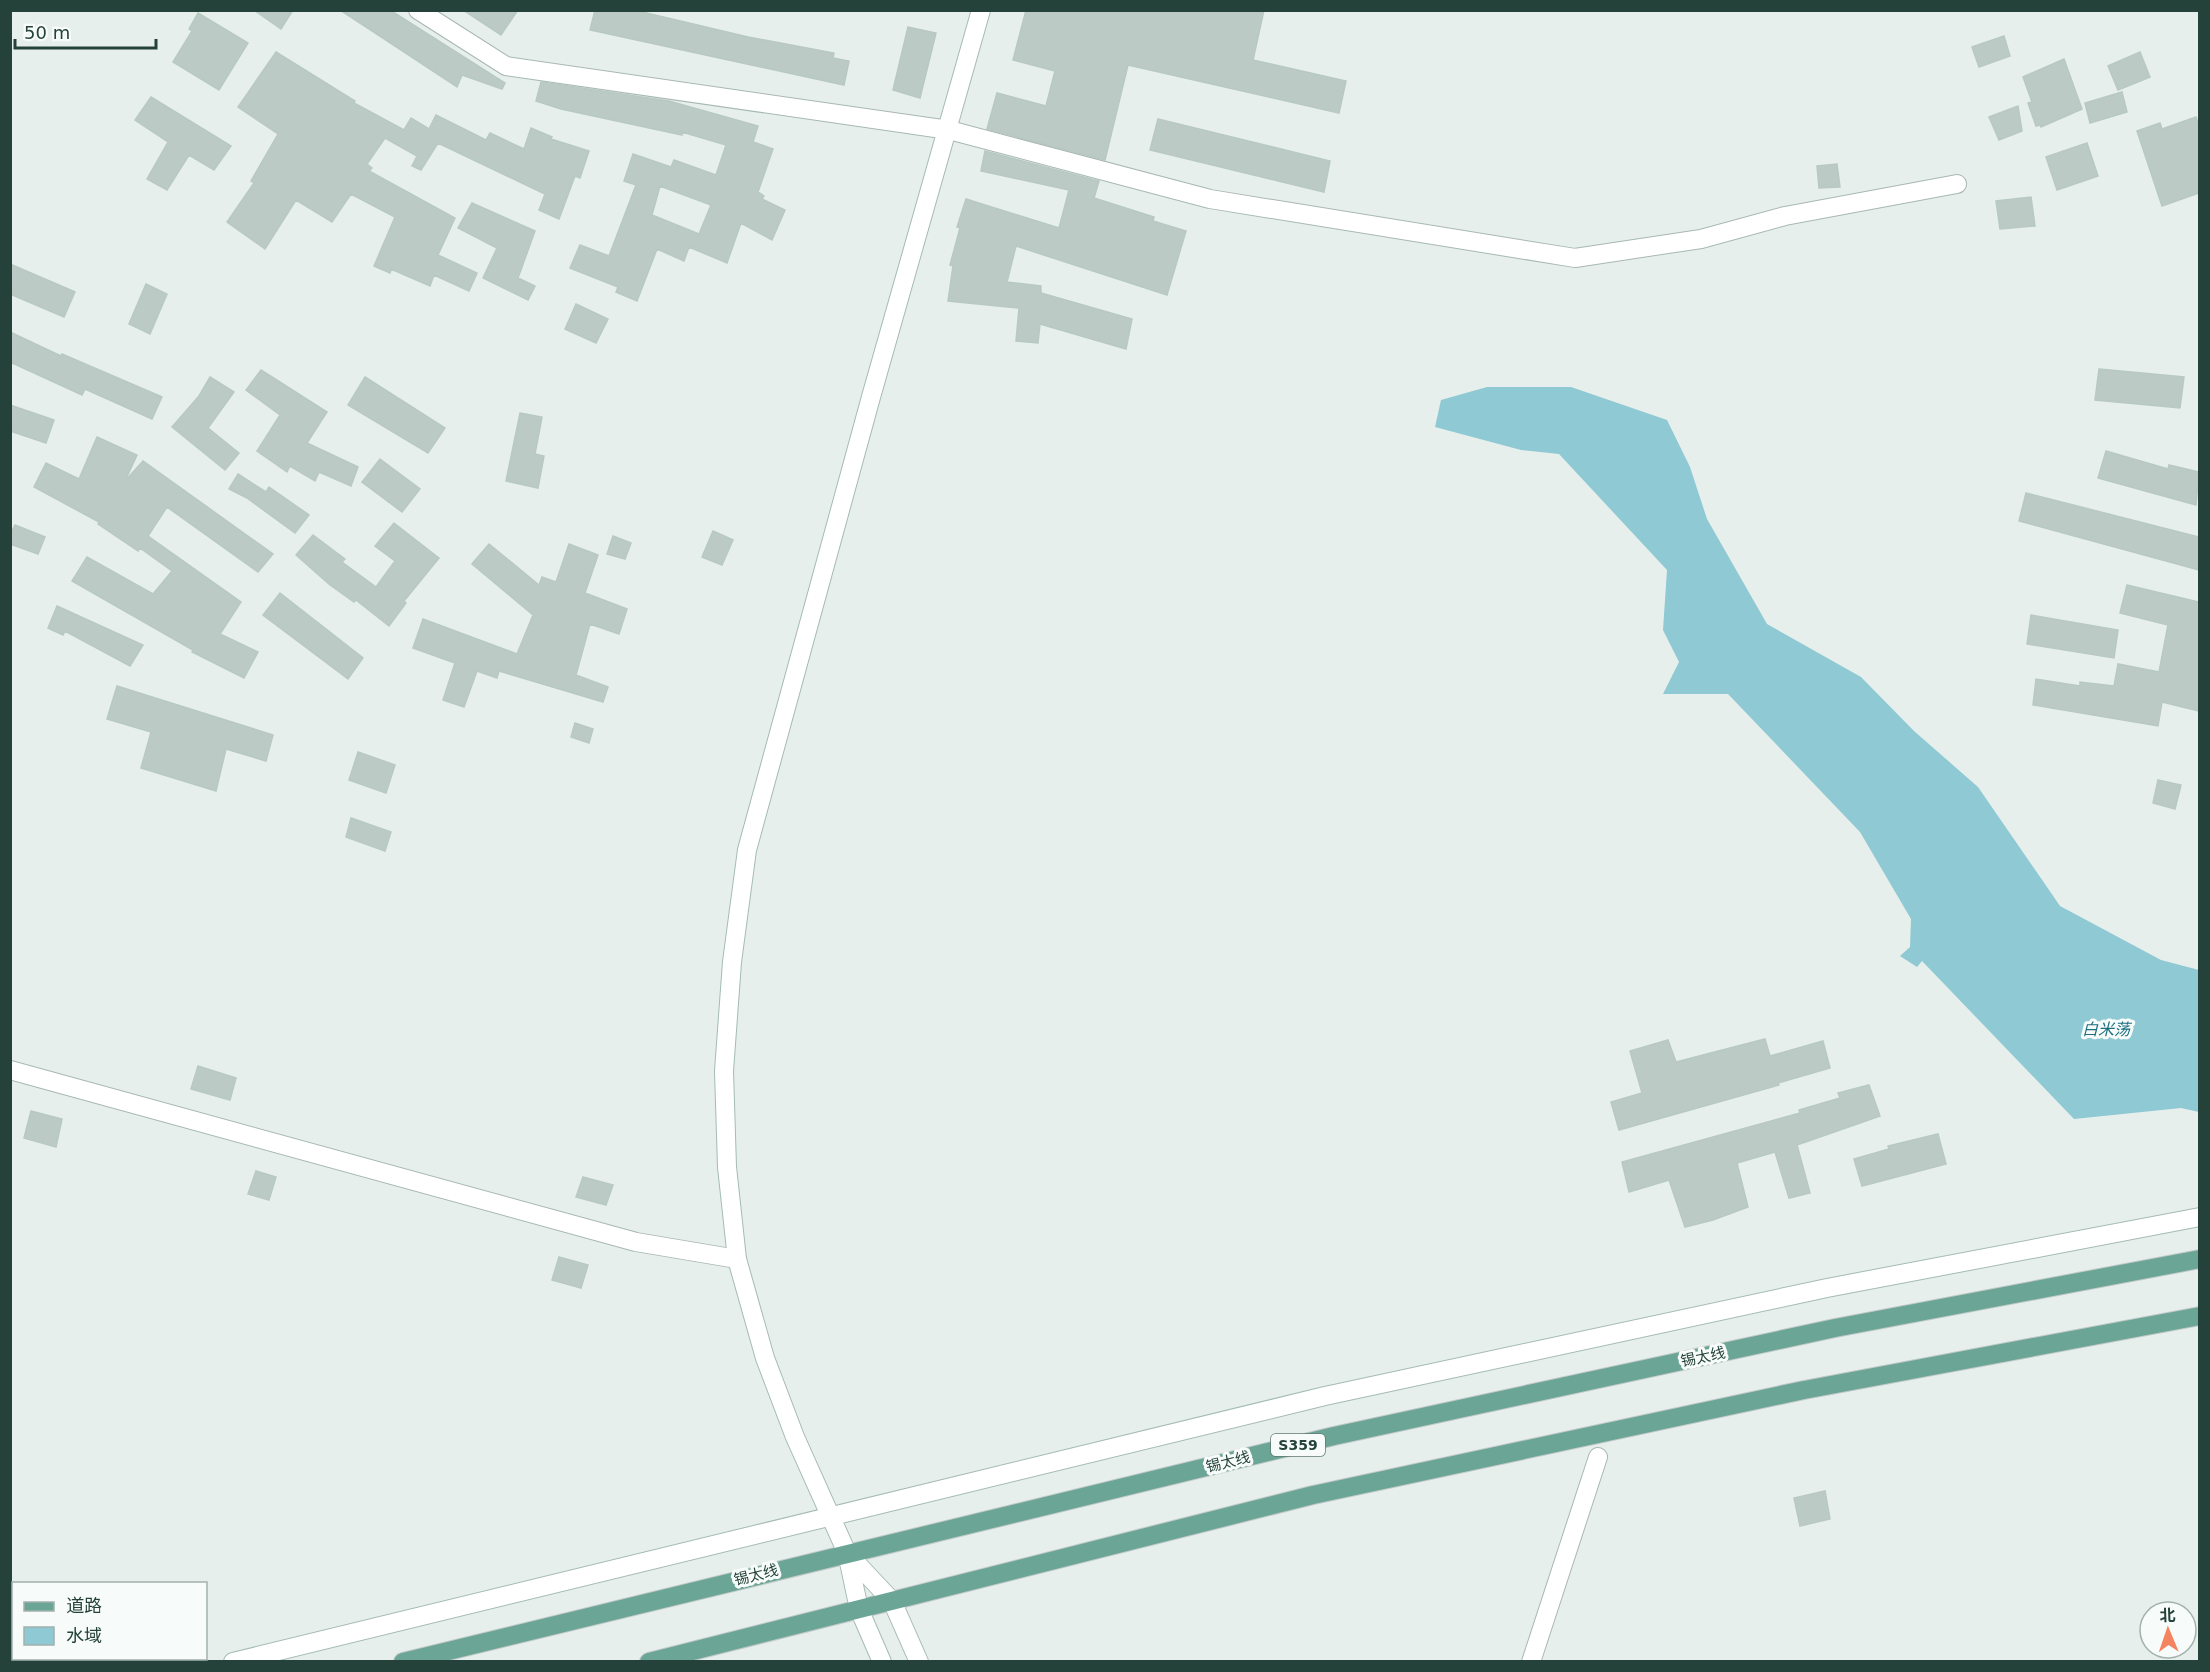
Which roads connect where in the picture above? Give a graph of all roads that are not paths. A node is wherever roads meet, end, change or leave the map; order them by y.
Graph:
1 (418, 10) edge
2 (981, 10) edge
3 (949, 130) junction
4 (1957, 184) dead end
5 (10, 1070) edge
6 (2199, 1216) edge
7 (2199, 1258) edge
8 (737, 1259) junction
9 (2199, 1316) edge
10 (1598, 1457) dead end
11 (831, 1515) junction
12 (848, 1553) junction
13 (892, 1601) junction
14 (858, 1609) junction
15 (232, 1662) edge
16 (403, 1662) edge
17 (649, 1662) edge
18 (882, 1662) edge
19 (918, 1662) edge
20 (1531, 1662) edge

1 - 3 street
2 - 3 street
3 - 4 street
3 - 8 street
5 - 8 street
6 - 11 street
7 - 12 main road, 锡太线 / S359
8 - 11 street
9 - 13 main road
10 - 20 street
11 - 12 street
11 - 15 street
12 - 13 street
12 - 14 street
12 - 16 main road, 锡太线 / S359
13 - 14 main road
13 - 19 street
14 - 17 main road
14 - 18 street

